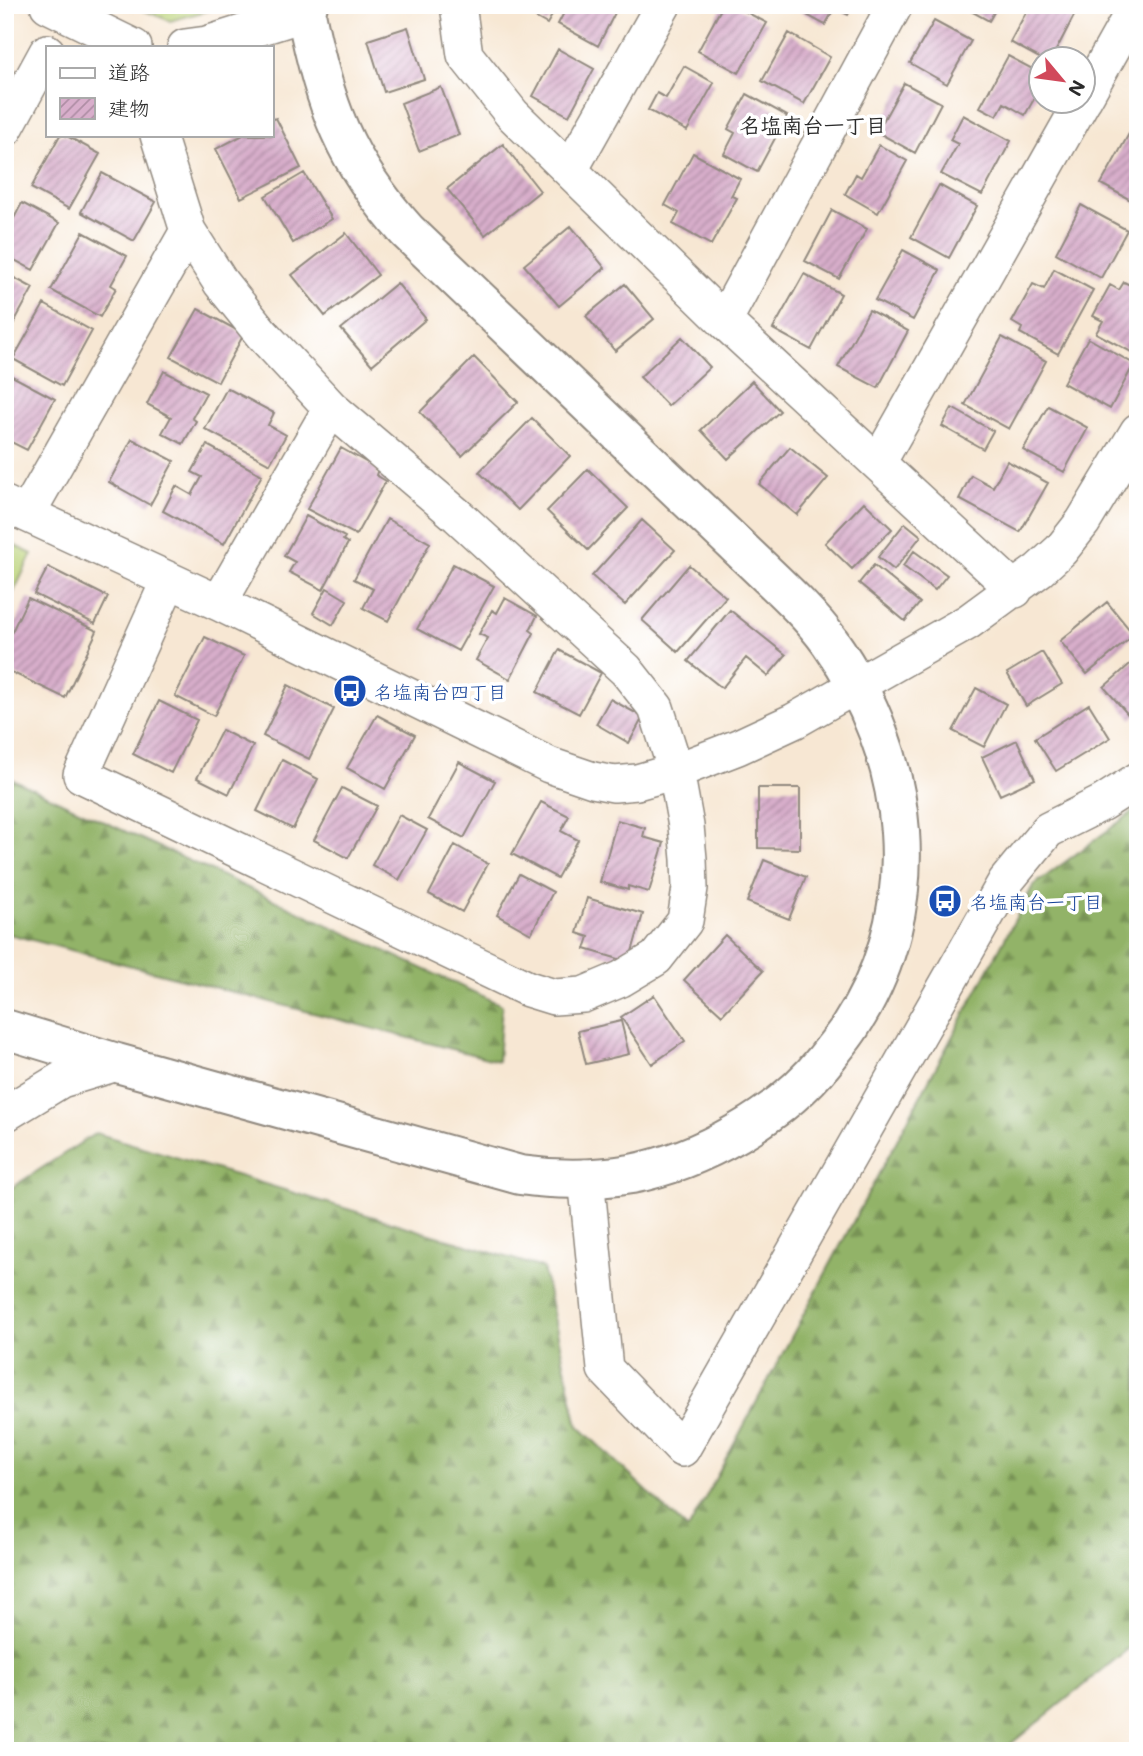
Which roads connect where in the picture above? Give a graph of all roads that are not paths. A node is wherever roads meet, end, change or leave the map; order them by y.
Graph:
1 (458, 5) edge
2 (663, 5) edge
3 (895, 5) edge
4 (1135, 7) edge
5 (307, 9) edge
6 (58, 10) edge
7 (49, 46) edge
8 (132, 46) edge
9 (192, 46) edge
10 (46, 54) edge
11 (1098, 73) edge
12 (1074, 116) edge
13 (5, 129) edge
14 (158, 136) edge
15 (570, 170) junction
16 (188, 231) junction
17 (724, 321) junction
18 (331, 408) junction
19 (1138, 431) edge
20 (877, 463) junction
21 (16, 509) edge
22 (169, 580) junction
23 (1015, 590) junction
24 (219, 603) junction
25 (856, 685) junction
26 (676, 771) junction
27 (1138, 780) edge
28 (5, 1029) edge
29 (117, 1063) junction
30 (5, 1114) edge
31 (586, 1177) junction

1 - 15 street
2 - 15 street
3 - 17 street
4 - 11 street
5 - 9 street
5 - 25 street
6 - 7 street
6 - 8 street
10 - 13 street
12 - 20 street
14 - 16 street
15 - 17 street
16 - 18 street
16 - 21 street
17 - 20 street
18 - 24 street
18 - 26 street
19 - 23 street
20 - 23 street
21 - 22 street
22 - 24 street
22 - 26 street
23 - 25 street
24 - 26 street
25 - 26 street
25 - 31 street
27 - 31 street
28 - 29 street
29 - 30 street
29 - 31 street

